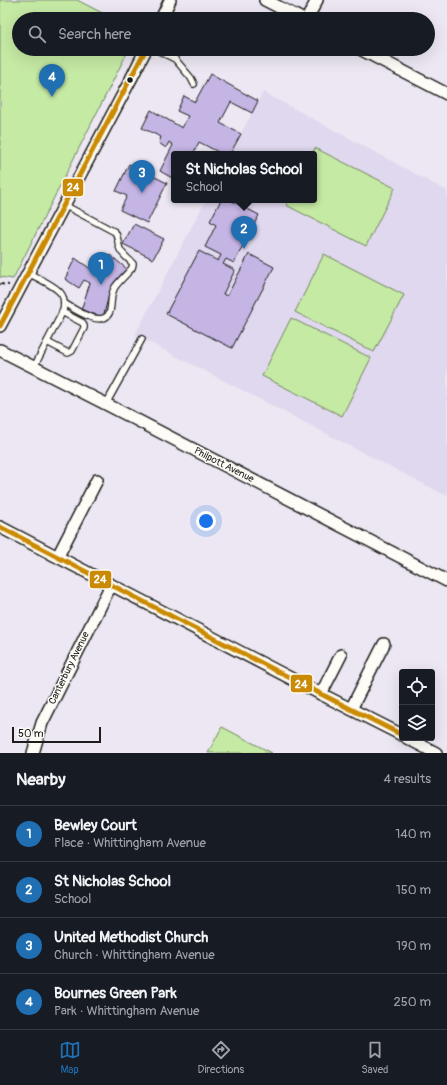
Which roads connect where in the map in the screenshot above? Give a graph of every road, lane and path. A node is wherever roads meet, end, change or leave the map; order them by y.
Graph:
1 (170, 0) edge
2 (265, 0) edge
3 (317, 0) edge
4 (164, 12) edge
5 (288, 12) edge
6 (311, 12) edge
7 (142, 56) edge
8 (169, 56) edge
9 (374, 56) edge
10 (194, 84) dead end
11 (447, 94) edge
12 (64, 205) junction
13 (28, 273) junction
14 (64, 303) junction
15 (62, 312) junction
16 (0, 326) edge
17 (142, 339) dead end
18 (47, 342) junction
19 (0, 350) edge
20 (34, 367) junction
21 (106, 404) junction
22 (97, 480) dead end
23 (0, 527) edge
24 (58, 556) junction
25 (447, 581) edge
26 (111, 585) junction
27 (384, 644) dead end
28 (341, 655) dead end
29 (321, 694) junction
30 (351, 709) junction
31 (399, 733) edge
32 (413, 741) edge
33 (33, 753) edge
34 (436, 753) edge

1 - 4 street
2 - 5 street
3 - 6 street
7 - 12 street
8 - 10 lane
9 - 11 street
12 - 13 street
12 - 14 lane
13 - 14 lane
13 - 16 street
14 - 15 lane
15 - 18 lane
15 - 18 lane
17 - 21 lane
18 - 20 lane
19 - 20 street, Philpott Avenue
20 - 21 street, Philpott Avenue
21 - 25 street, Philpott Avenue
22 - 24 street
23 - 24 street
24 - 26 street
26 - 29 street
26 - 33 street, Canterbury Avenue
27 - 30 street
28 - 29 street
29 - 30 street
30 - 31 street
32 - 34 street

